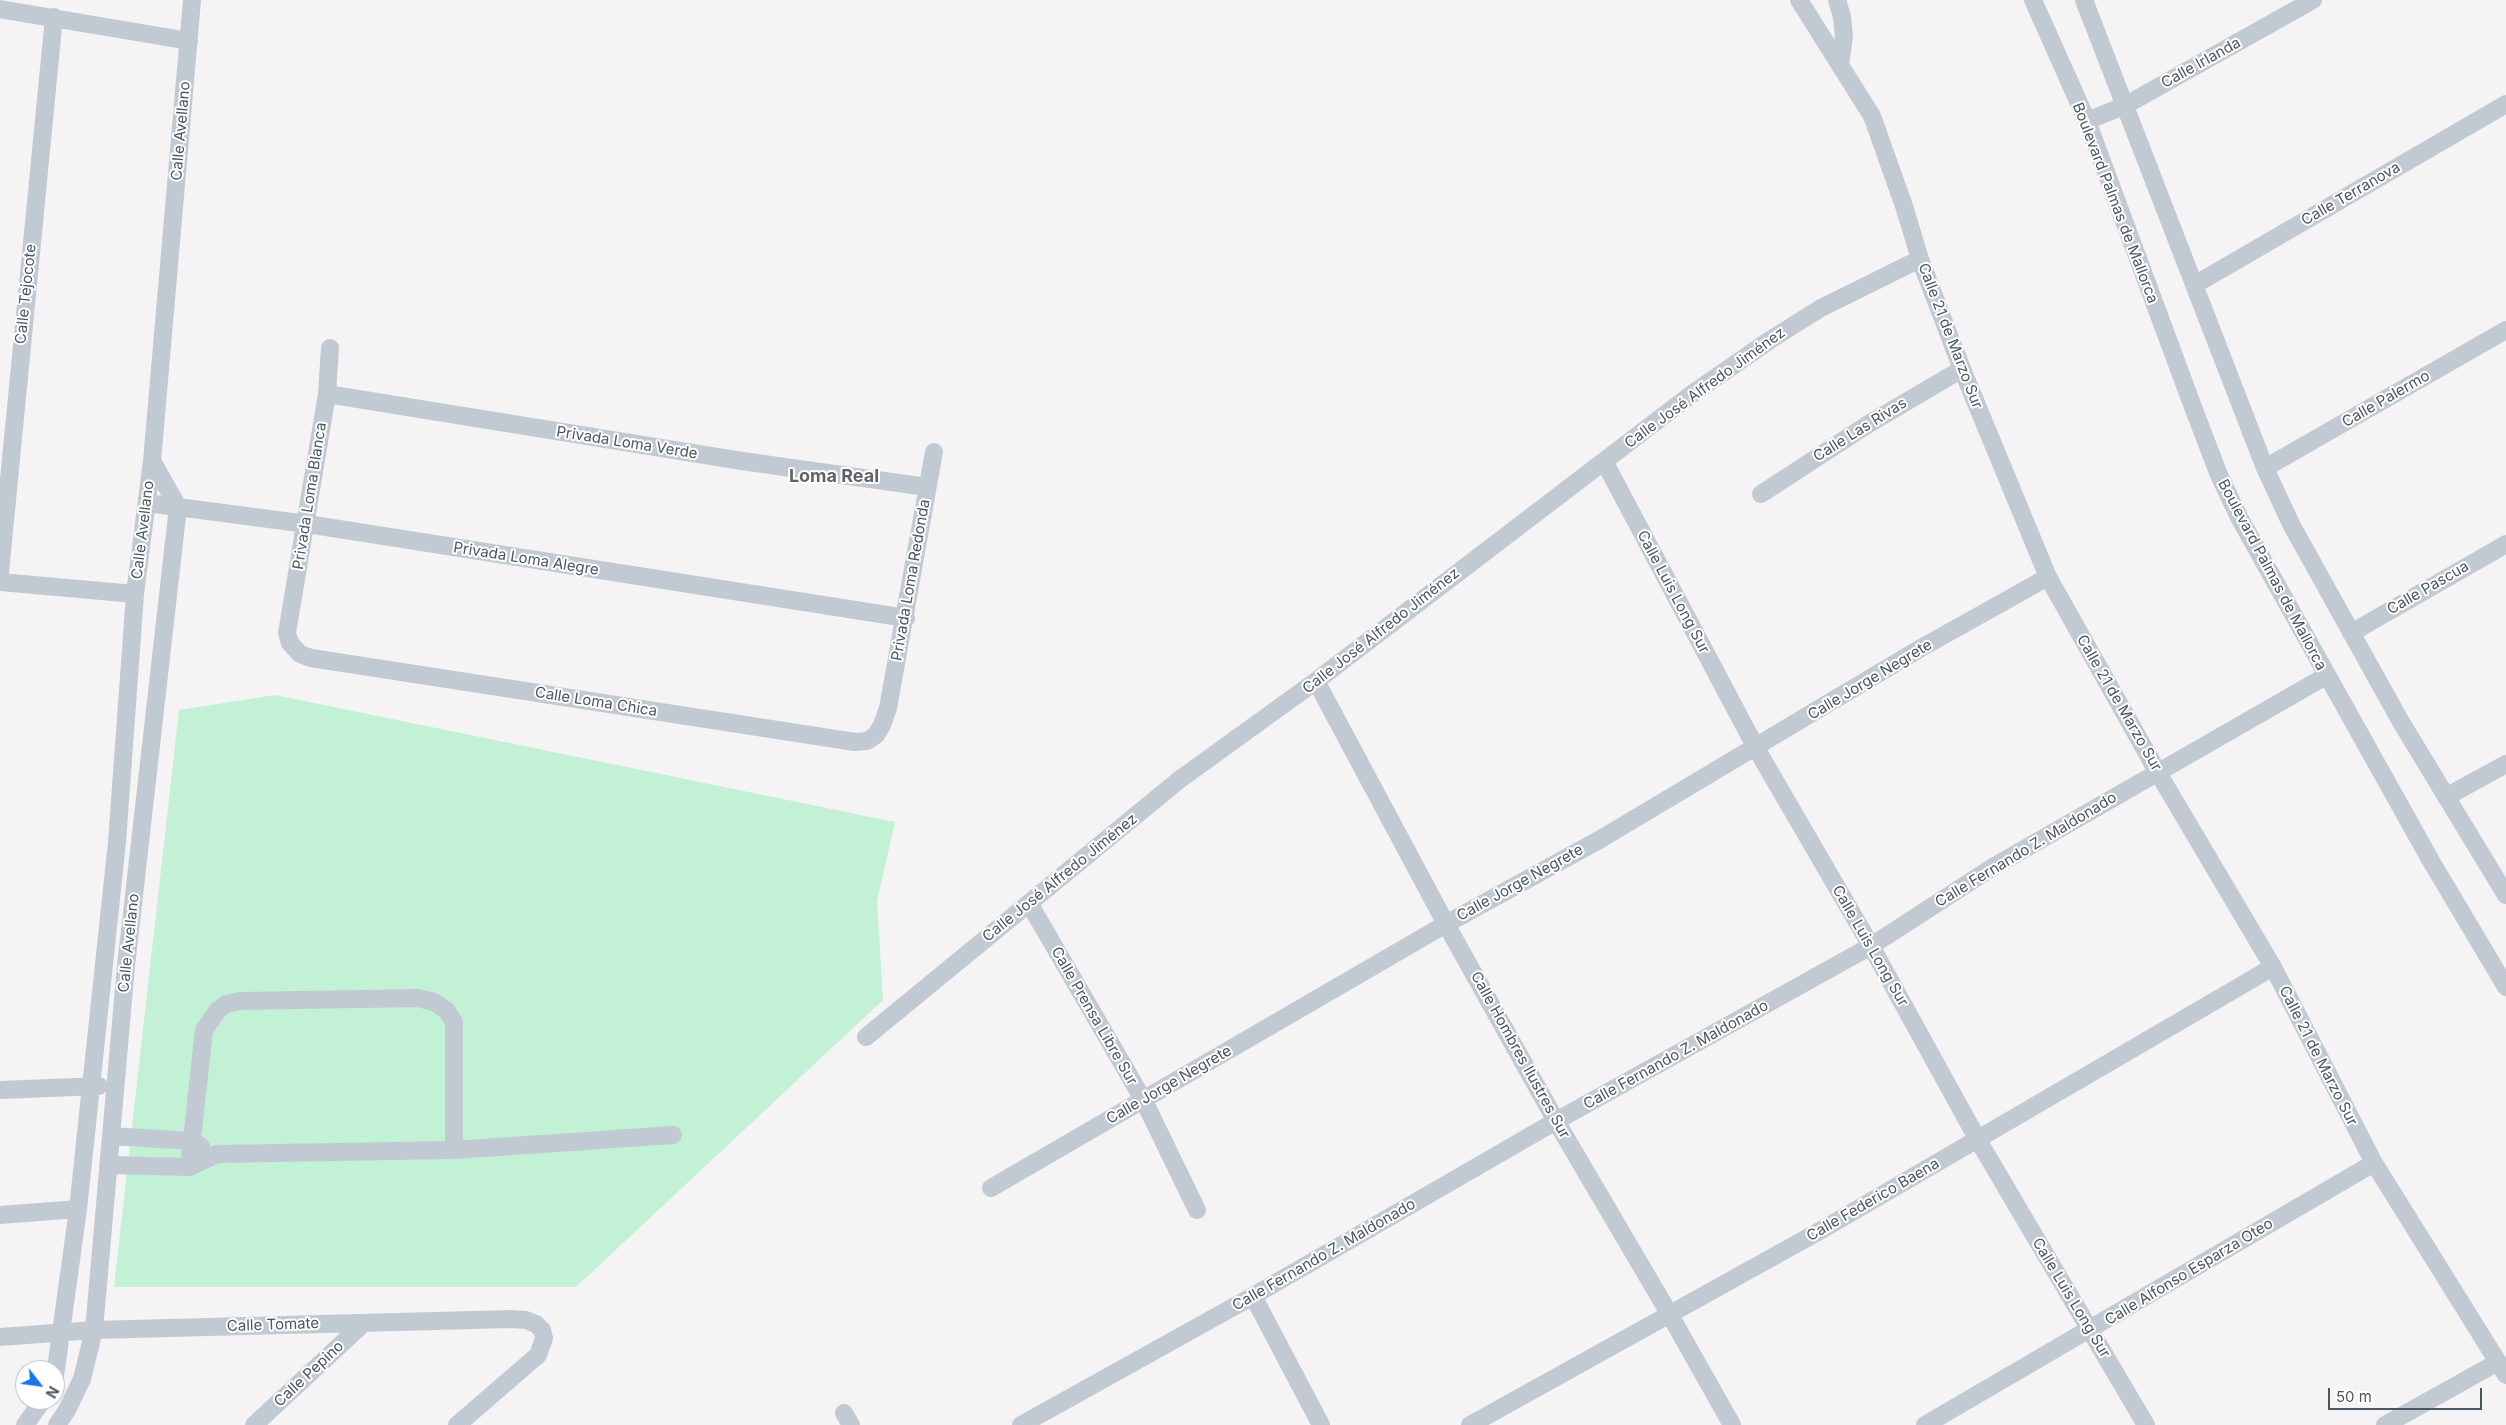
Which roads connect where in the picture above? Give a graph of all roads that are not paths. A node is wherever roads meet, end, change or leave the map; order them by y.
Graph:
1 (192, 0) edge
2 (1799, 0) edge
3 (2033, 0) edge
4 (2084, 0) edge
5 (2313, 0) edge
6 (1840, 8) edge
7 (0, 9) edge
8 (54, 17) junction
9 (1815, 26) junction
10 (189, 41) junction
11 (1840, 65) junction
12 (2506, 104) edge
13 (2126, 105) junction
14 (2087, 121) junction
15 (1920, 260) junction
16 (2196, 284) junction
17 (2506, 330) edge
18 (330, 348) dead end
19 (1962, 369) junction
20 (327, 394) junction
21 (934, 452) dead end
22 (5, 455) edge
23 (152, 461) junction
24 (1604, 461) junction
25 (2265, 468) junction
26 (927, 487) junction
27 (1761, 494) dead end
28 (146, 503) junction
29 (178, 507) junction
30 (307, 524) junction
31 (2506, 544) edge
32 (0, 572) edge
33 (2048, 577) junction
34 (0, 582) edge
35 (136, 594) junction
36 (906, 618) junction
37 (2350, 633) junction
38 (290, 643) joint
39 (2326, 676) junction
40 (1316, 681) junction
41 (888, 708) joint
42 (1756, 748) junction
43 (2506, 764) edge
44 (2157, 771) junction
45 (2446, 797) junction
46 (2506, 895) edge
47 (1029, 903) junction
48 (1446, 924) junction
49 (1871, 946) junction
50 (2273, 967) junction
51 (2506, 987) edge
52 (866, 1037) dead end
53 (115, 1084) junction
54 (90, 1087) junction
55 (0, 1090) edge
56 (1144, 1101) junction
57 (1556, 1121) junction
58 (673, 1135) dead end
59 (111, 1136) junction
60 (1978, 1140) junction
61 (191, 1141) junction
62 (454, 1150) junction
63 (217, 1154) junction
64 (2374, 1163) junction
65 (108, 1165) junction
66 (189, 1166) junction
67 (991, 1188) dead end
68 (78, 1209) junction
69 (1197, 1210) dead end
70 (0, 1216) edge
71 (1252, 1296) junction
72 (1670, 1315) junction
73 (364, 1322) junction
74 (94, 1330) junction
75 (2090, 1330) junction
76 (63, 1332) junction
77 (0, 1337) edge
78 (58, 1360) edge
79 (2502, 1369) edge
80 (36, 1410) edge
81 (25, 1425) edge
82 (57, 1425) edge
83 (254, 1425) edge
84 (457, 1425) edge
85 (1021, 1425) edge
86 (1321, 1425) edge
87 (1470, 1425) edge
88 (1732, 1425) edge
89 (1925, 1425) edge
90 (2146, 1425) edge
91 (2385, 1425) edge

1 - 10 street, Calle Avellano
2 - 9 street, Calle 21 de Marzo Sur
3 - 14 street, Boulevard Palmas de Mallorca
4 - 13 street
5 - 13 street, Calle Irlanda
6 - 9 street
6 - 11 street
7 - 8 street
8 - 10 street
8 - 22 street, Calle Tejocote
9 - 11 street, Calle 21 de Marzo Sur
10 - 23 street, Calle Avellano
11 - 15 street, Calle 21 de Marzo Sur
12 - 16 street, Calle Terranova
13 - 14 street, Calle Irlanda
13 - 16 street
14 - 39 street, Boulevard Palmas de Mallorca
15 - 19 street, Calle 21 de Marzo Sur
15 - 24 street, Calle José Alfredo Jiménez
16 - 25 street
17 - 25 street, Calle Palermo
18 - 20 street, Privada Loma Blanca
19 - 27 street, Calle Las Rivas
19 - 33 street, Calle 21 de Marzo Sur
20 - 26 street, Privada Loma Verde
20 - 30 street, Privada Loma Blanca
21 - 26 street, Privada Loma Redonda
22 - 32 street, Calle Tejocote
23 - 28 street, Calle Avellano
23 - 29 street, Calle Avellano
24 - 40 street, Calle José Alfredo Jiménez
24 - 42 street, Calle Luis Long Sur
25 - 37 street
26 - 36 street, Privada Loma Redonda
28 - 29 street, Privada Loma Alegre
28 - 35 street, Calle Avellano
29 - 30 street, Privada Loma Alegre
29 - 53 street, Calle Avellano
30 - 36 street, Privada Loma Alegre
30 - 38 street, Privada Loma Blanca
31 - 37 street, Calle Pascua
33 - 42 street, Calle Jorge Negrete
33 - 44 street, Calle 21 de Marzo Sur
34 - 35 street
35 - 54 street, Calle Avellano
36 - 41 street, Privada Loma Redonda
37 - 45 street
38 - 41 street, Calle Loma Chica
39 - 44 street, Calle Fernando Z. Maldonado
39 - 51 street, Boulevard Palmas de Mallorca
40 - 47 street, Calle José Alfredo Jiménez
40 - 48 street, Calle Hombres Ilustres Sur
42 - 48 street, Calle Jorge Negrete
42 - 49 street, Calle Luis Long Sur
43 - 45 street
44 - 49 street, Calle Fernando Z. Maldonado
44 - 50 street, Calle 21 de Marzo Sur
45 - 46 street
47 - 52 street, Calle José Alfredo Jiménez
47 - 56 street, Calle Prensa Libre Sur
48 - 56 street, Calle Jorge Negrete
48 - 57 street, Calle Hombres Ilustres Sur
49 - 57 street, Calle Fernando Z. Maldonado
49 - 60 street, Calle Luis Long Sur
50 - 60 street, Calle Federico Baena
50 - 64 street, Calle 21 de Marzo Sur
53 - 54 street
53 - 59 street, Calle Avellano
54 - 55 street
54 - 68 street, Calle Avellano
56 - 67 street, Calle Jorge Negrete
56 - 69 street, Calle Prensa Libre Sur
57 - 71 street, Calle Fernando Z. Maldonado
57 - 72 street, Calle Hombres Ilustres Sur
58 - 62 street
59 - 61 street
59 - 65 street, Calle Avellano
60 - 72 street, Calle Federico Baena
60 - 75 street, Calle Luis Long Sur
61 - 62 street
61 - 63 street
61 - 66 street
62 - 63 street
63 - 66 street
64 - 75 street, Calle Alfonso Esparza Oteo
64 - 79 street, Calle 21 de Marzo Sur
65 - 66 street
65 - 74 street, Calle Avellano
68 - 70 street
68 - 76 street, Calle Avellano
71 - 85 street, Calle Fernando Z. Maldonado
71 - 86 street
72 - 87 street, Calle Federico Baena
72 - 88 street, Calle Hombres Ilustres Sur
73 - 74 street, Calle Tomate
73 - 83 street, Calle Pepino
73 - 84 street, Calle Tomate
74 - 76 street, Calle Tomate
74 - 82 street, Calle Avellano
75 - 89 street, Calle Alfonso Esparza Oteo
75 - 90 street, Calle Luis Long Sur
76 - 77 street, Calle Tomate
76 - 78 street, Calle Avellano
79 - 91 street
80 - 81 street

